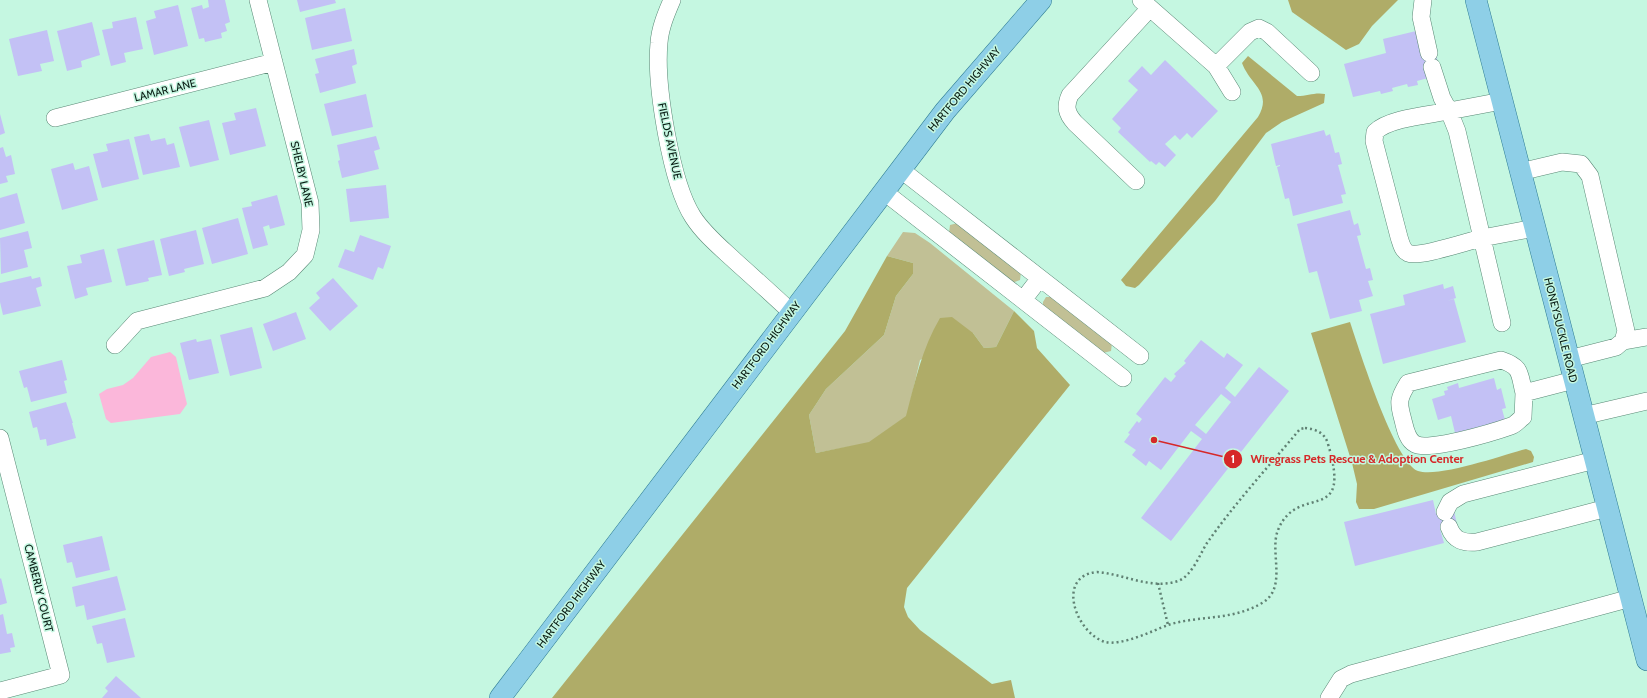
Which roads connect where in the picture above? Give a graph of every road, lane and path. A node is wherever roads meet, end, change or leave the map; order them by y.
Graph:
1 (258, 0) edge
2 (672, 0) edge
3 (1041, 0) edge
4 (1423, 0) edge
5 (1476, 0) edge
6 (1146, 4) edge
7 (274, 62) junction
8 (1216, 66) junction
9 (1311, 73) dead end
10 (1232, 92) dead end
11 (1502, 101) junction
12 (1449, 111) junction
13 (55, 118) dead end
14 (900, 169) junction
15 (1520, 172) junction
16 (1136, 181) dead end
17 (883, 191) junction
18 (1535, 228) junction
19 (1482, 238) junction
20 (1040, 278) junction
21 (1023, 300) junction
22 (792, 312) junction
23 (1502, 323) dead end
24 (1647, 337) edge
25 (1623, 342) junction
26 (114, 345) dead end
27 (1140, 356) dead end
28 (1568, 359) junction
29 (1123, 378) dead end
30 (1574, 380) junction
31 (1524, 392) junction
32 (1647, 400) edge
33 (1583, 416) junction
34 (0, 438) edge
35 (1595, 460) junction
36 (1607, 508) junction
37 (1158, 583) junction
38 (1631, 598) junction
39 (1168, 625) junction
40 (1647, 660) edge
41 (0, 691) edge
42 (500, 698) edge
43 (1329, 698) edge

1 - 7 street, SHELBY LANE
2 - 22 street, FIELDS AVENUE
3 - 14 main road, HARTFORD HIGHWAY
4 - 12 street
5 - 11 main road, HONEYSUCKLE ROAD
6 - 8 street
6 - 16 street
7 - 13 street, LAMAR LANE
7 - 26 street, SHELBY LANE
8 - 9 street
8 - 10 street
11 - 12 street
11 - 15 main road, HONEYSUCKLE ROAD
12 - 19 street
12 - 19 street
14 - 17 main road, HARTFORD HIGHWAY
14 - 20 street
15 - 18 main road, HONEYSUCKLE ROAD
15 - 25 street
17 - 21 street
17 - 22 main road, HARTFORD HIGHWAY
18 - 19 street
18 - 28 main road, HONEYSUCKLE ROAD
19 - 23 street
20 - 21 street
20 - 27 street
21 - 29 street
22 - 42 main road, HARTFORD HIGHWAY
24 - 25 street
25 - 28 street
28 - 30 main road, HONEYSUCKLE ROAD
30 - 31 street
30 - 33 main road, HONEYSUCKLE ROAD
31 - 31 street
32 - 33 street
33 - 35 main road, HONEYSUCKLE ROAD
34 - 41 street, CAMBERLY COURT
35 - 36 main road, HONEYSUCKLE ROAD
35 - 36 street
36 - 38 main road, HONEYSUCKLE ROAD
37 - 39 path
37 - 39 path
37 - 39 path
38 - 40 main road, HONEYSUCKLE ROAD
38 - 43 street

